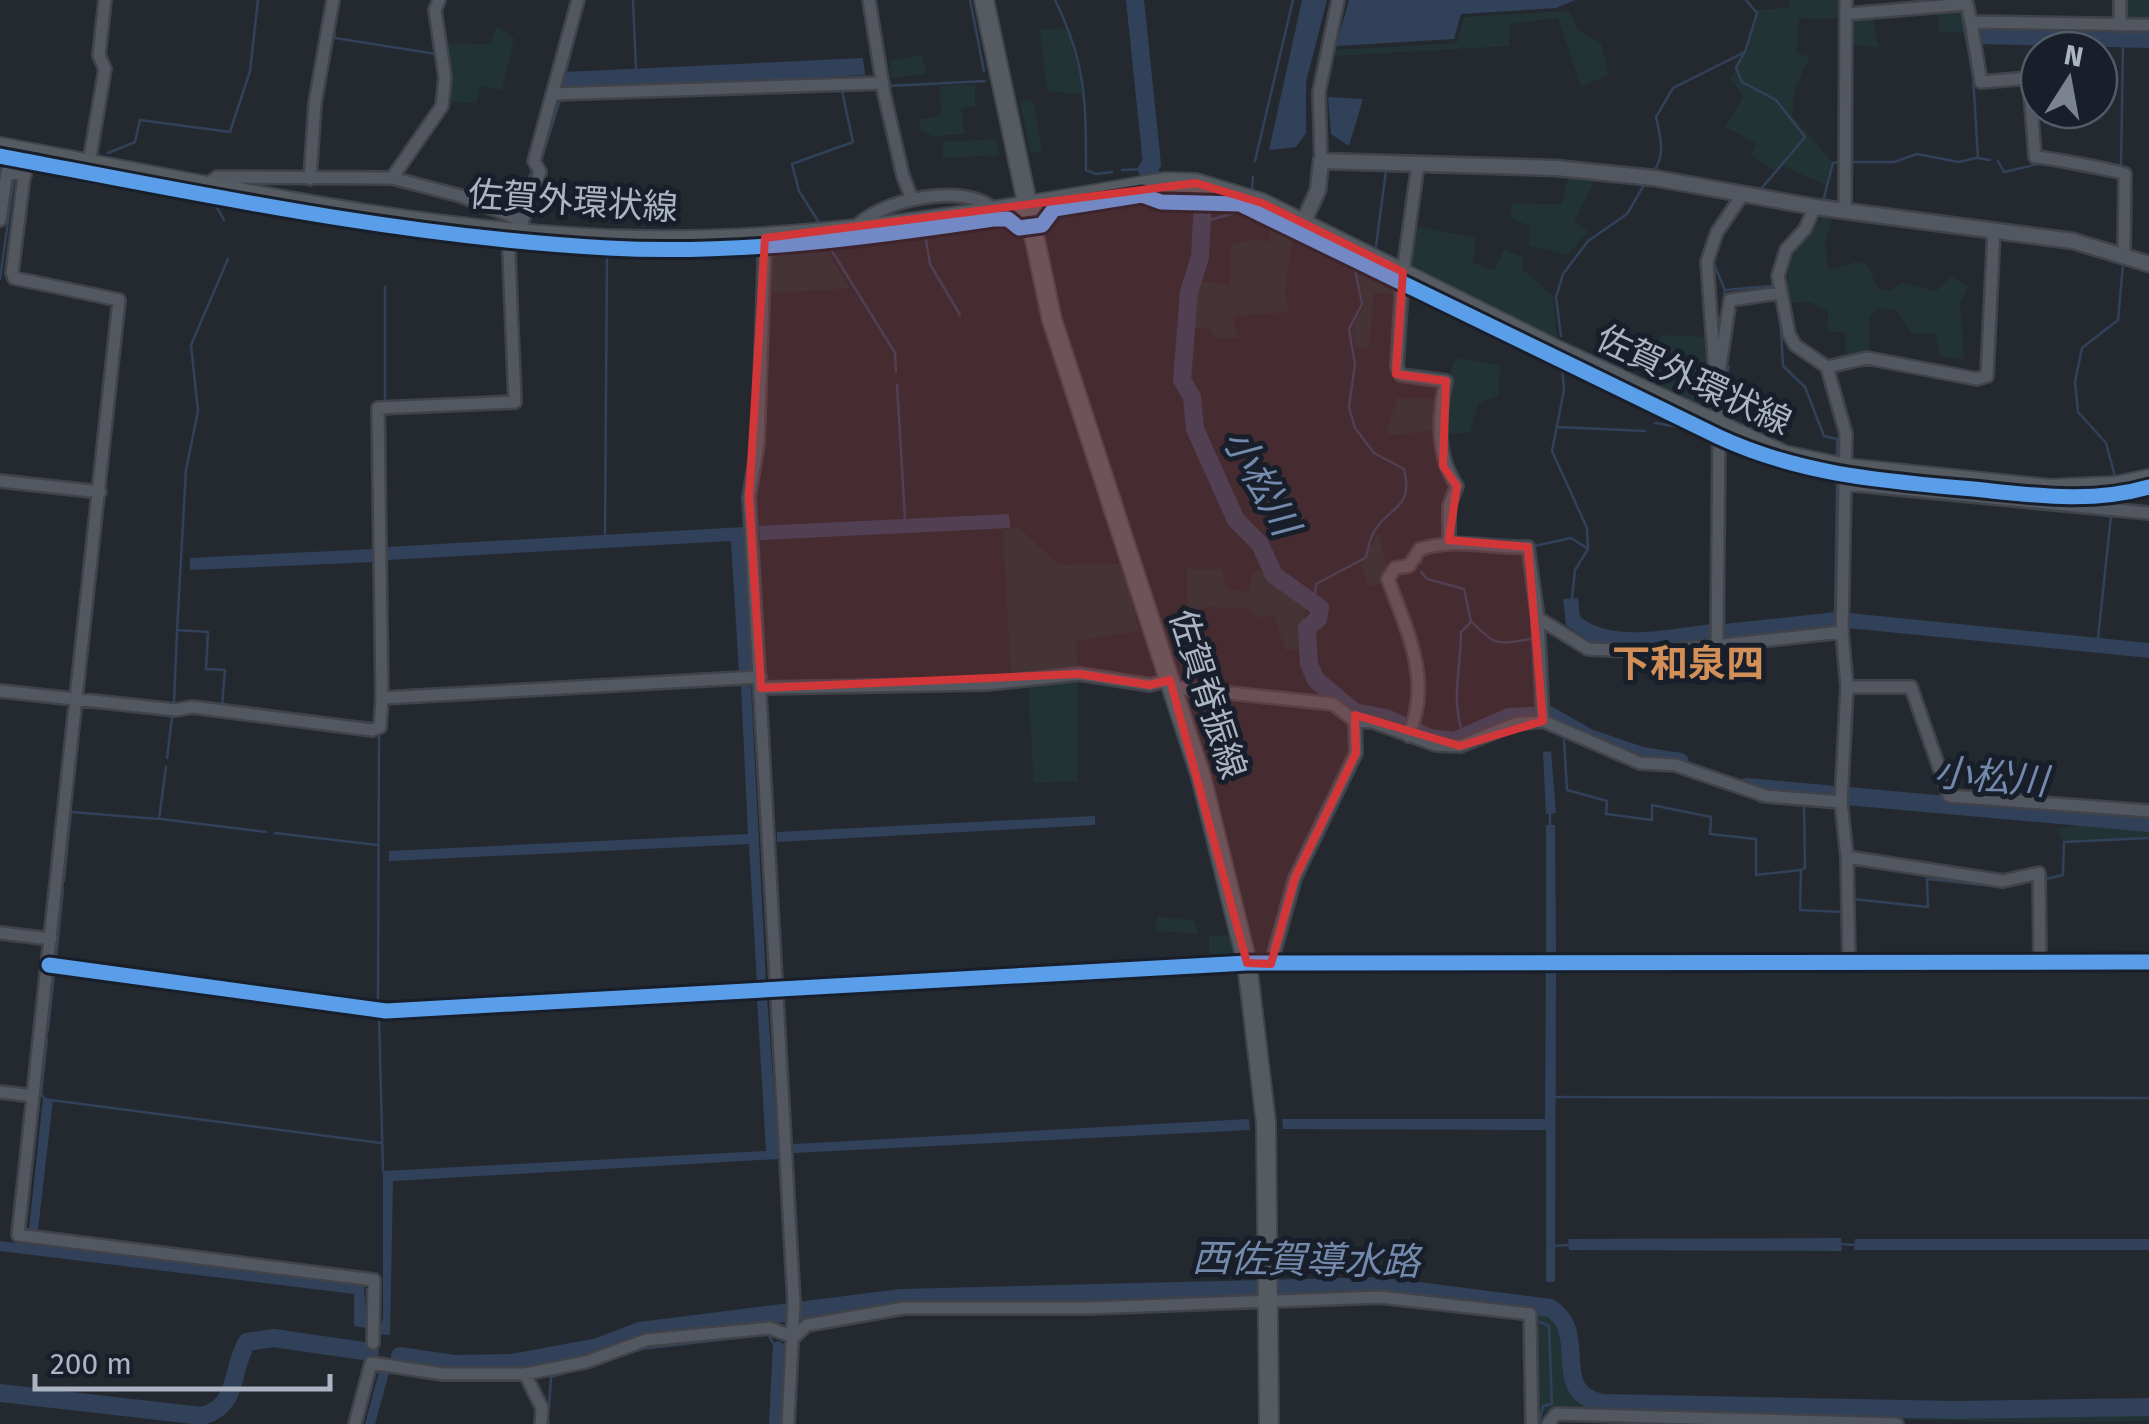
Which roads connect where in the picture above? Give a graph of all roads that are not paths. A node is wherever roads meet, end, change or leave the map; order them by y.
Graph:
1 (105, 0) edge
2 (333, 0) edge
3 (578, 0) edge
4 (869, 0) edge
5 (984, 0) edge
6 (1338, 0) edge
7 (1846, 0) edge
8 (2120, 0) edge
9 (437, 4) edge
10 (1847, 14) junction
11 (1970, 22) junction
12 (2120, 25) junction
13 (2149, 26) edge
14 (883, 83) junction
15 (559, 96) junction
16 (0, 147) edge
17 (27, 156) junction
18 (1322, 161) junction
19 (90, 163) junction
20 (1418, 164) junction
21 (19, 174) junction
22 (392, 178) junction
23 (310, 179) junction
24 (208, 184) junction
25 (1743, 194) junction
26 (912, 199) junction
27 (1026, 206) junction
28 (1815, 207) junction
29 (994, 210) junction
30 (1845, 210) junction
31 (0, 220) edge
32 (1303, 223) junction
33 (516, 228) junction
34 (854, 230) junction
35 (1994, 230) junction
36 (765, 238) junction
37 (2124, 257) junction
38 (2149, 264) edge
39 (1403, 272) junction
40 (1780, 293) junction
41 (1827, 366) junction
42 (1717, 377) junction
43 (1719, 428) junction
44 (1845, 476) junction
45 (2149, 479) edge
46 (0, 480) edge
47 (100, 492) junction
48 (2149, 513) edge
49 (1449, 540) junction
50 (1538, 618) junction
51 (1842, 624) junction
52 (1717, 637) junction
53 (753, 680) junction
54 (1171, 684) junction
55 (1847, 686) junction
56 (0, 691) edge
57 (382, 698) junction
58 (77, 700) junction
59 (1543, 721) junction
60 (1356, 722) junction
61 (1408, 736) junction
62 (1843, 797) junction
63 (2149, 812) edge
64 (1847, 857) junction
65 (0, 933) edge
66 (51, 938) junction
67 (1849, 962) junction
68 (2040, 962) junction
69 (2149, 962) edge
70 (49, 964) junction
71 (1247, 964) junction
72 (1270, 964) junction
73 (767, 990) junction
74 (0, 1092) edge
75 (32, 1096) junction
76 (1268, 1300) junction
77 (794, 1330) junction
78 (373, 1343) dead end
79 (525, 1374) junction
80 (1819, 1423) edge
81 (355, 1424) edge
82 (541, 1424) edge
83 (788, 1424) edge
84 (1269, 1424) edge
85 (1532, 1424) edge
86 (1548, 1424) edge
87 (1897, 1424) edge

1 - 19 street
2 - 23 street
3 - 15 street
4 - 14 street
5 - 27 main road, 佐賀脊振線
6 - 18 street
7 - 10 street
8 - 12 street
9 - 22 street
10 - 11 street
10 - 30 street
11 - 12 street
11 - 37 street
12 - 13 street
14 - 15 street
14 - 26 street
15 - 33 street
16 - 17 main road, 佐賀外環状線
17 - 19 main road, 佐賀外環状線
17 - 21 street
18 - 20 street
18 - 32 street
19 - 24 main road, 佐賀外環状線
20 - 25 street
20 - 39 street
21 - 31 street
21 - 47 street
22 - 23 street
22 - 33 street
23 - 24 street
24 - 33 main road, 佐賀外環状線
25 - 28 street
25 - 42 street
26 - 29 street
26 - 34 street
27 - 29 main road, 佐賀外環状線
27 - 32 main road, 佐賀外環状線
27 - 54 main road, 佐賀脊振線
28 - 30 street
28 - 40 street
29 - 34 main road, 佐賀外環状線
30 - 35 street
32 - 39 main road, 佐賀外環状線
33 - 36 main road, 佐賀外環状線
33 - 57 street
34 - 36 main road, 佐賀外環状線
35 - 37 street
35 - 41 street
36 - 53 street
37 - 38 street
39 - 43 main road, 佐賀外環状線
39 - 49 street
40 - 41 street
40 - 42 street
41 - 44 street
42 - 43 street
43 - 44 main road, 佐賀外環状線
43 - 52 street
44 - 45 main road, 佐賀外環状線
44 - 48 street
44 - 51 street
46 - 47 street
47 - 58 street
49 - 50 street
49 - 61 street
50 - 52 street
50 - 59 street
51 - 52 street
51 - 55 street
53 - 54 street
53 - 57 street
53 - 73 street
54 - 60 street
54 - 71 main road, 佐賀脊振線
55 - 62 street
55 - 63 street
56 - 58 street
57 - 58 street
58 - 66 street
59 - 61 street
59 - 62 street
60 - 61 street
60 - 72 street
62 - 64 street
64 - 67 street
64 - 68 street
65 - 66 street
66 - 70 street
67 - 68 street
67 - 72 street
68 - 69 street
70 - 73 street
70 - 75 street
71 - 72 street
71 - 73 street
71 - 76 main road, 佐賀脊振線
73 - 77 street
74 - 75 street
75 - 78 street
76 - 77 street
76 - 84 main road, 佐賀脊振線
76 - 85 street
77 - 79 street
77 - 83 street
79 - 81 street
79 - 82 street
80 - 86 street
80 - 87 street

